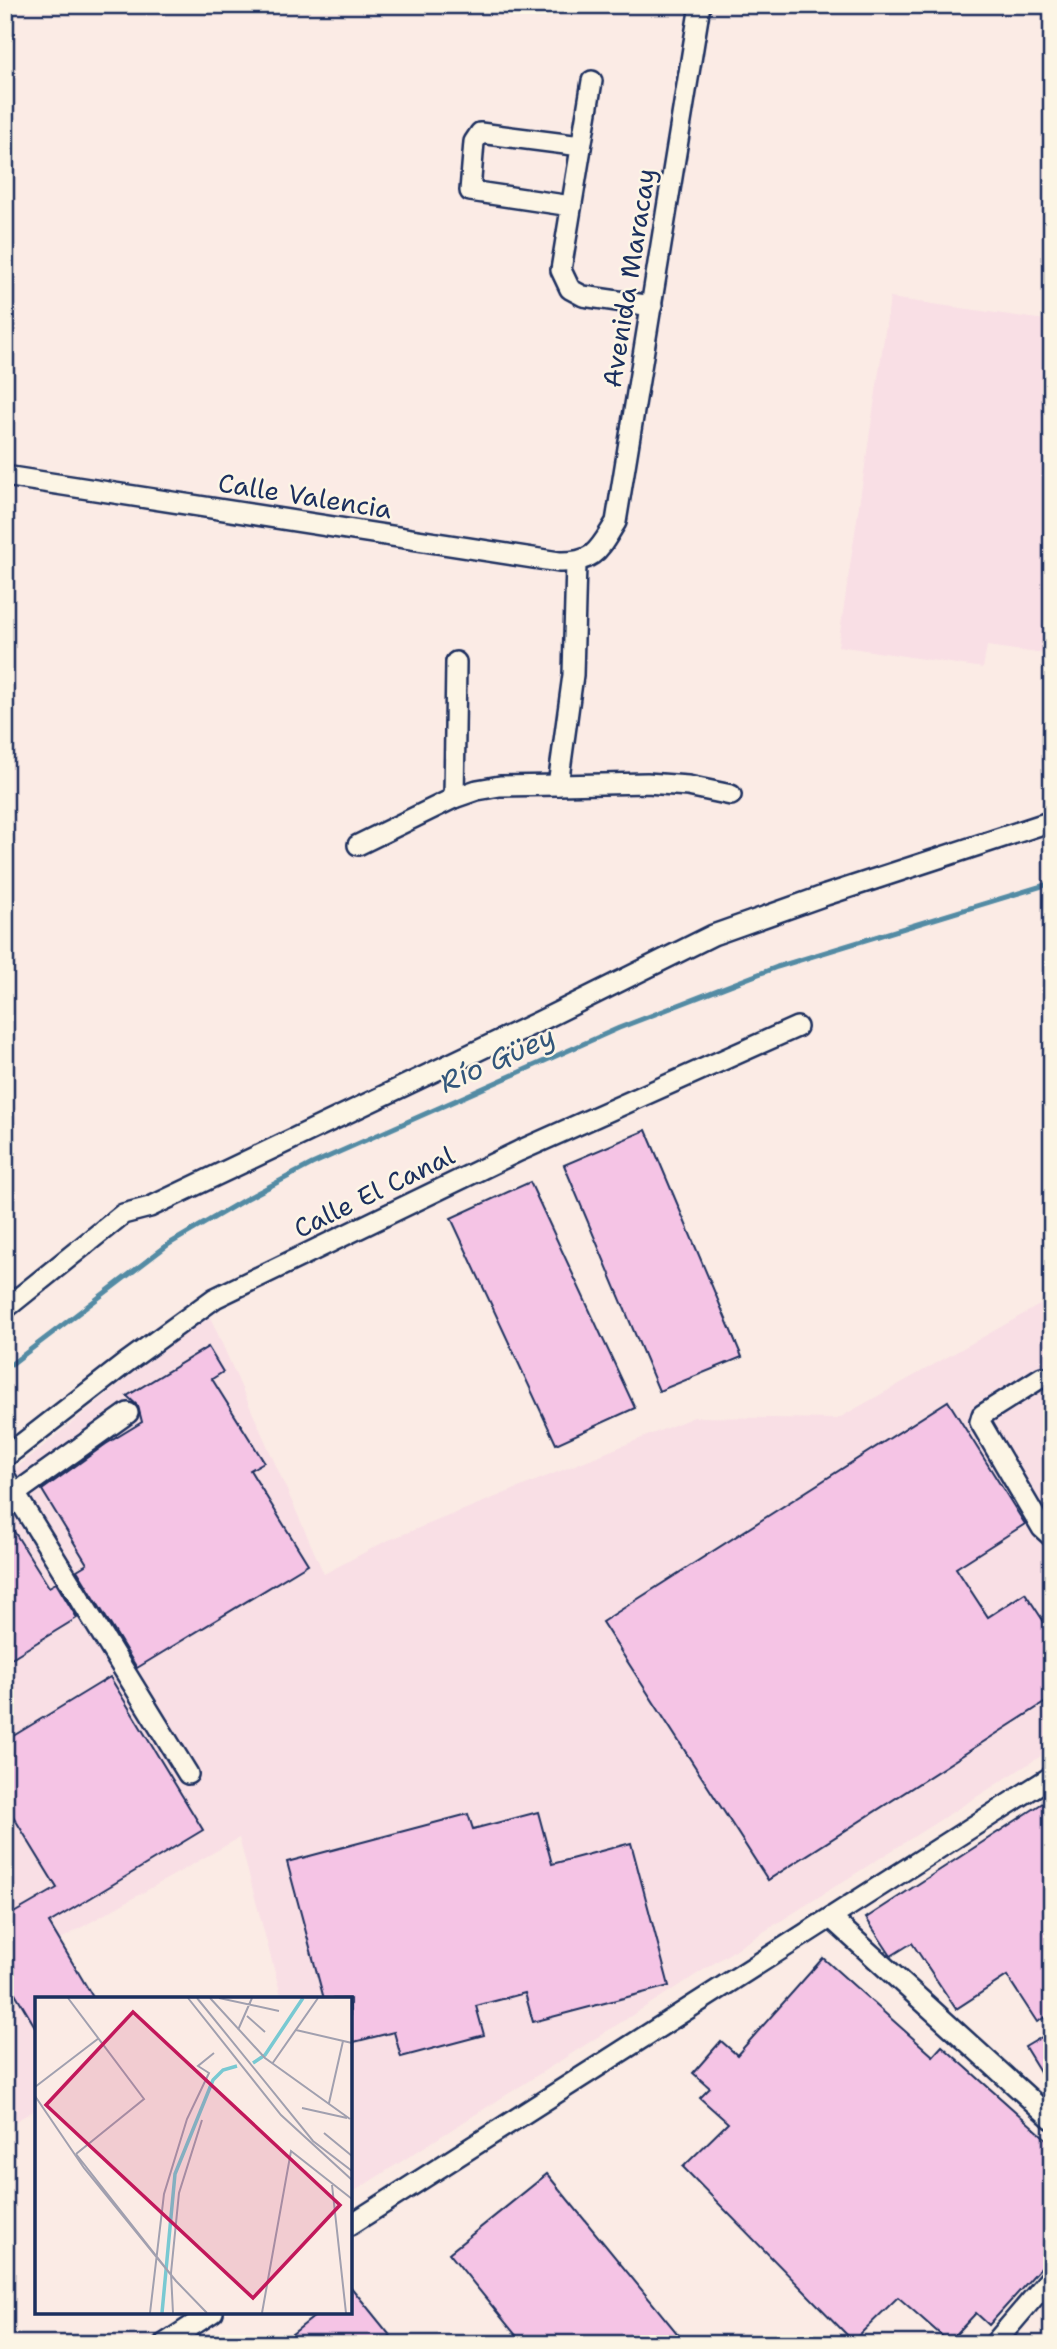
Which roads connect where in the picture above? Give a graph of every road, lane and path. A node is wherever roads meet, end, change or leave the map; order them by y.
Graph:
1 (700, 5) edge
2 (592, 81) dead end
3 (581, 146) junction
4 (571, 206) junction
5 (652, 306) junction
6 (5, 476) edge
7 (596, 555) joint
8 (576, 563) junction
9 (456, 662) dead end
10 (558, 785) junction
11 (731, 794) dead end
12 (454, 798) junction
13 (1052, 821) edge
14 (358, 845) dead end
15 (797, 1027) dead end
16 (5, 1309) edge
17 (1052, 1379) edge
18 (128, 1413) dead end
19 (5, 1457) edge
20 (9, 1490) edge
21 (1052, 1537) edge
22 (188, 1774) dead end
23 (1052, 1776) edge
24 (831, 1918) junction
25 (1052, 2119) edge
26 (352, 2224) edge
27 (1052, 2276) edge
28 (210, 2314) edge
29 (164, 2344) edge
30 (994, 2344) edge

1 - 5 street, Avenida Maracay
2 - 3 street
3 - 4 street
3 - 4 street
4 - 5 street
5 - 7 street, Avenida Maracay
6 - 8 street, Calle Valencia
7 - 8 street, Calle Valencia
8 - 10 street
9 - 12 street
10 - 11 street
10 - 12 street
12 - 14 street
13 - 16 street
15 - 19 street, Calle El Canal
17 - 21 street
18 - 20 street
20 - 22 street
23 - 24 street
24 - 25 street
24 - 26 street
27 - 30 street
28 - 29 street

